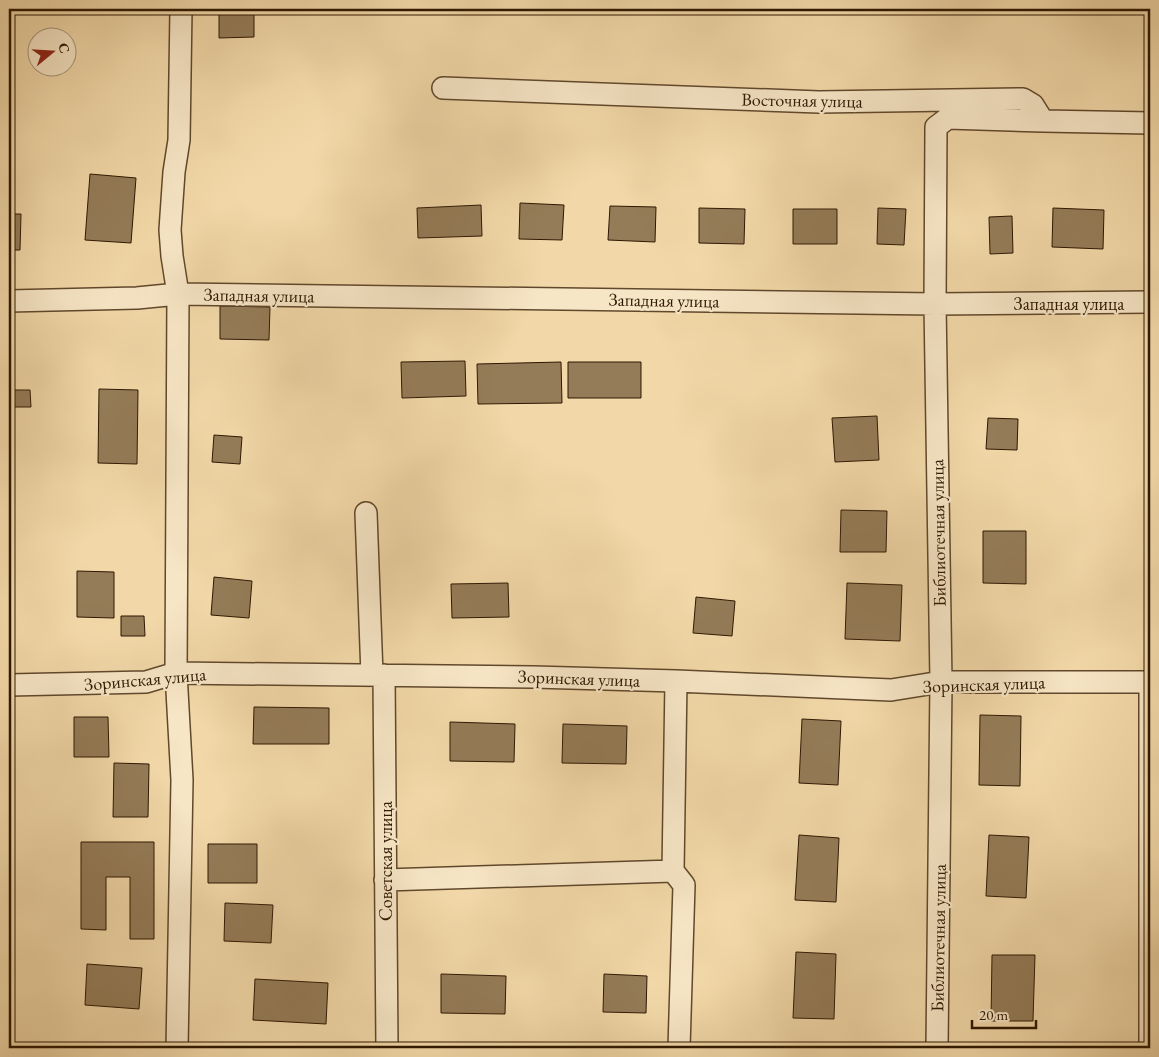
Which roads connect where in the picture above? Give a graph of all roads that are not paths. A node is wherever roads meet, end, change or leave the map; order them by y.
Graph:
1 (181, 9) edge
2 (443, 88) dead end
3 (1043, 121) junction
4 (1150, 122) edge
5 (178, 294) junction
6 (9, 301) edge
7 (1150, 302) edge
8 (935, 304) junction
9 (366, 513) dead end
10 (176, 673) junction
11 (378, 675) junction
12 (676, 681) junction
13 (941, 682) junction
14 (1150, 682) edge
15 (9, 685) edge
16 (1150, 862) edge
17 (673, 871) junction
18 (385, 880) junction
19 (177, 1048) edge
20 (387, 1048) edge
21 (678, 1048) edge
22 (937, 1048) edge
23 (1150, 1048) edge

1 - 5 street
2 - 3 street, Восточная улица
3 - 4 street
3 - 8 street, Библиотечная улица
5 - 6 street, Западная улица
5 - 8 street, Западная улица
5 - 10 street
7 - 8 street, Западная улица
8 - 13 street, Библиотечная улица
9 - 11 street, Советская улица
10 - 11 street, Зоринская улица
10 - 15 street, Зоринская улица
10 - 19 street
11 - 12 street, Зоринская улица
11 - 18 street, Советская улица
12 - 13 street, Зоринская улица
12 - 17 street
13 - 14 street, Зоринская улица
13 - 22 street, Библиотечная улица
14 - 16 street
16 - 23 street
17 - 18 street
17 - 21 street
18 - 20 street, Советская улица

